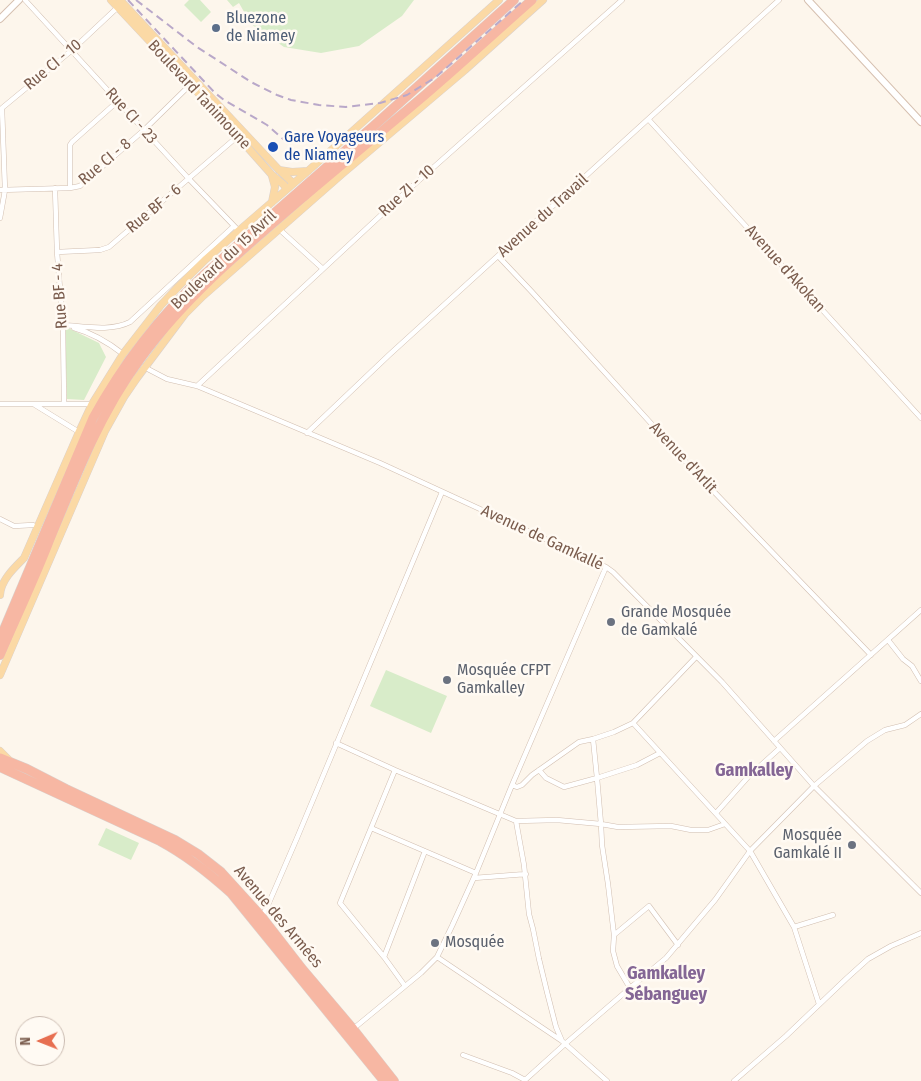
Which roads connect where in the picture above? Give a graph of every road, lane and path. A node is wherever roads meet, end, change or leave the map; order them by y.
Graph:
1 (19, 0) edge
2 (25, 0) edge
3 (111, 0) edge
4 (499, 0) edge
5 (514, 0) edge
6 (532, 0) edge
7 (544, 0) edge
8 (622, 0) edge
9 (780, 0) edge
10 (808, 0) edge
11 (119, 4) edge
12 (0, 19) edge
13 (72, 51) junction
14 (190, 85) junction
15 (118, 101) junction
16 (1, 107) edge
17 (649, 120) junction
18 (921, 122) edge
19 (144, 130) junction
20 (238, 136) junction
21 (270, 162) junction
22 (264, 167) junction
23 (279, 170) junction
24 (308, 171) junction
25 (272, 175) junction
26 (189, 179) junction
27 (294, 183) junction
28 (55, 188) junction
29 (70, 188) junction
30 (286, 189) junction
31 (3, 190) edge
32 (272, 202) junction
33 (0, 218) edge
34 (236, 228) junction
35 (279, 229) junction
36 (57, 252) junction
37 (498, 256) junction
38 (323, 269) junction
39 (63, 325) junction
40 (123, 354) junction
41 (144, 367) junction
42 (197, 386) junction
43 (64, 403) junction
44 (0, 404) edge
45 (34, 404) junction
46 (92, 404) junction
47 (921, 418) edge
48 (79, 432) junction
49 (307, 432) junction
50 (442, 492) junction
51 (0, 519) edge
52 (33, 525) dead end
53 (606, 567) junction
54 (0, 591) edge
55 (0, 595) edge
56 (921, 610) edge
57 (0, 623) edge
58 (1, 638) edge
59 (888, 640) junction
60 (0, 655) edge
61 (871, 655) junction
62 (696, 657) junction
63 (0, 675) edge
64 (921, 681) edge
65 (921, 714) edge
66 (633, 723) junction
67 (593, 739) junction
68 (774, 741) junction
69 (336, 743) junction
70 (780, 748) junction
71 (0, 750) edge
72 (660, 753) junction
73 (0, 758) edge
74 (4, 767) edge
75 (395, 770) junction
76 (539, 770) junction
77 (597, 778) junction
78 (512, 785) junction
79 (814, 786) junction
80 (716, 813) junction
81 (500, 814) junction
82 (516, 821) junction
83 (601, 824) junction
84 (725, 824) junction
85 (371, 828) junction
86 (425, 851) junction
87 (750, 852) junction
88 (476, 873) junction
89 (526, 874) junction
90 (474, 878) junction
91 (921, 893) edge
92 (833, 915) dead end
93 (259, 920) junction
94 (794, 927) junction
95 (921, 933) edge
96 (614, 935) junction
97 (678, 945) junction
98 (384, 957) junction
99 (437, 957) junction
100 (405, 986) junction
101 (630, 988) junction
102 (819, 1004) junction
103 (349, 1032) junction
104 (563, 1042) junction
105 (463, 1055) dead end
106 (384, 1081) edge
107 (394, 1081) edge
108 (524, 1081) edge
109 (607, 1081) edge
110 (734, 1081) edge

1 - 12 street
2 - 13 street, Rue CI - 23
3 - 11 main road, Boulevard Tanimoune
4 - 24 main road, Boulevard du 15 Avril
5 - 58 highway, Boulevard du 15 Avril
6 - 60 highway, Boulevard du 15 Avril
7 - 35 main road, Boulevard du 15 Avril
8 - 38 street, Rue ZI - 10
9 - 17 street, Avenue du Travail
10 - 18 street
11 - 13 street, Rue CI - 10
11 - 14 main road, Boulevard Tanimoune
11 - 21 main road, Boulevard Tanimoune
13 - 15 street, Rue CI - 23
13 - 16 street, Rue CI - 10
14 - 19 street, Rue CI - 8
14 - 20 main road, Boulevard Tanimoune
15 - 19 street, Rue CI - 23
15 - 29 street
16 - 31 street, Rue CI - 10
17 - 37 street, Avenue du Travail
17 - 47 street, Avenue d'Akokan
19 - 26 street, Rue CI - 23
19 - 29 street, Rue CI - 8
20 - 22 main road, Boulevard Tanimoune
20 - 26 street, Rue BF - 6
21 - 22 main road
21 - 23 main road, Boulevard Tanimoune
22 - 25 main road, Boulevard Tanimoune
23 - 24 main road
23 - 27 main road, Boulevard Tanimoune
24 - 27 main road, Boulevard du 15 Avril
25 - 30 main road, Boulevard Tanimoune
25 - 32 main road
26 - 34 street, Rue CI - 23
26 - 36 street, Rue BF - 6
27 - 30 main road, Boulevard du 15 Avril
28 - 29 street, Rue CI - 8
28 - 31 street, Rue CI - 8
28 - 36 street, Rue BF - 4
30 - 32 main road, Boulevard du 15 Avril
31 - 33 street, Rue CI - 10
32 - 34 main road, Boulevard du 15 Avril
34 - 39 street
34 - 40 main road, Boulevard du 15 Avril
35 - 38 street
35 - 41 main road, Boulevard du 15 Avril
36 - 39 street, Rue BF - 4
37 - 49 street, Avenue du Travail
37 - 61 street, Avenue d'Arlit
38 - 42 street, Rue ZI - 10
39 - 40 street
39 - 43 street, Rue BF - 4
40 - 46 main road, Boulevard du 15 Avril
41 - 42 street, Avenue de Gamkallé
41 - 63 main road, Boulevard du 15 Avril
42 - 49 street, Avenue de Gamkallé
43 - 45 street
43 - 46 street
44 - 45 street
45 - 48 street
46 - 48 main road, Boulevard du 15 Avril
48 - 54 main road, Boulevard du 15 Avril
49 - 50 street, Avenue de Gamkallé
50 - 53 street, Avenue de Gamkallé
50 - 69 street
51 - 52 street
53 - 62 street, Avenue de Gamkallé
53 - 78 street
54 - 55 main road, Boulevard du 15 Avril
56 - 59 street
57 - 58 main road, Boulevard du 15 Avril
59 - 61 street
59 - 64 street
61 - 68 street
62 - 66 street
62 - 68 street, Avenue de Gamkallé
65 - 79 street
66 - 67 street
66 - 72 street
67 - 76 street
67 - 77 street
68 - 70 street, Avenue de Gamkallé
69 - 75 street
69 - 93 street
70 - 79 street, Avenue de Gamkallé
70 - 80 street
71 - 74 main road
72 - 77 street
72 - 80 street
73 - 74 highway, Avenue des Armées
74 - 93 highway, Avenue des Armées
75 - 81 street
75 - 85 street
76 - 77 street
76 - 78 street
77 - 83 street
78 - 81 street
79 - 87 street
79 - 91 street, Avenue de Gamkallé
80 - 84 street
81 - 82 street
81 - 88 street
82 - 83 street
82 - 89 street
83 - 84 street
83 - 96 street
84 - 87 street
85 - 86 street
85 - 98 street
86 - 88 street
86 - 98 street
87 - 94 street
87 - 97 street
88 - 90 street
89 - 90 street
89 - 104 street
90 - 99 street
92 - 94 street
93 - 103 highway, Avenue des Armées
94 - 102 street
95 - 102 street
96 - 97 street
96 - 101 street
97 - 101 street
98 - 100 street
99 - 100 street
99 - 104 street
100 - 103 street
101 - 104 street
102 - 110 street
103 - 106 highway, Avenue des Armées
103 - 107 highway, Avenue des Armées
104 - 108 street
104 - 109 street
105 - 108 street

